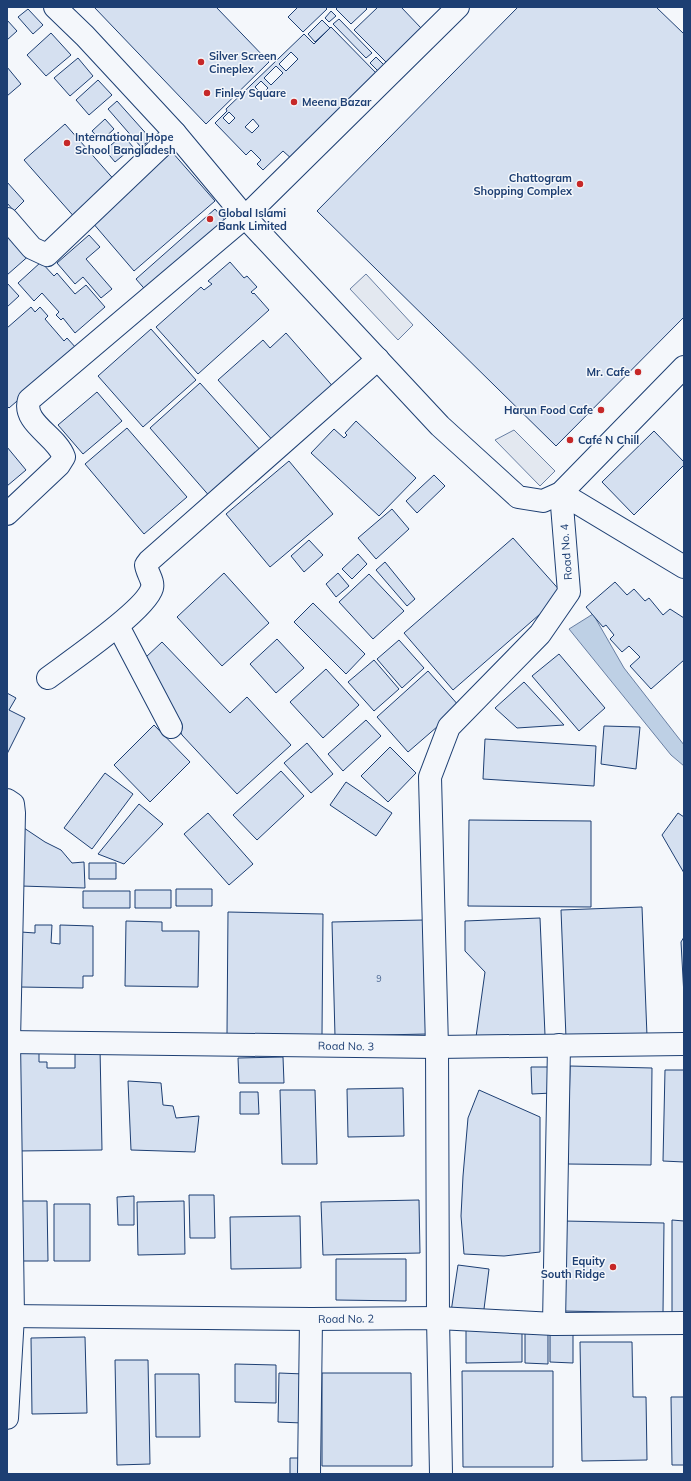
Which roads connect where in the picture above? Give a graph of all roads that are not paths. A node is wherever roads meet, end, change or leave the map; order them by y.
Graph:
1 (55, 7) edge
2 (458, 7) edge
3 (175, 133) junction
4 (245, 218) junction
5 (7, 219) edge
6 (378, 359) junction
7 (684, 367) edge
8 (561, 493) junction
9 (7, 514) edge
10 (684, 567) edge
11 (118, 626) junction
12 (48, 678) dead end
13 (171, 728) dead end
14 (7, 800) edge
15 (8, 1042) edge
16 (684, 1044) edge
17 (559, 1045) junction
18 (437, 1047) junction
19 (10, 1316) edge
20 (438, 1318) junction
21 (311, 1319) junction
22 (684, 1323) edge
23 (554, 1324) junction
24 (7, 1418) edge
25 (309, 1474) edge
26 (442, 1474) edge

1 - 3 street
2 - 4 street
3 - 4 street
3 - 5 street
4 - 6 street
4 - 9 street
6 - 8 street
6 - 11 street
7 - 8 street
8 - 10 street
8 - 18 street, Road No. 4
11 - 12 street
11 - 13 street
14 - 15 street
15 - 18 street, Road No. 3
15 - 19 street
16 - 17 street, Road No. 3
17 - 18 street, Road No. 3
17 - 23 street
18 - 20 street
19 - 21 street, Road No. 2
19 - 24 street
20 - 21 street, Road No. 2
20 - 23 street, Road No. 2
20 - 26 street
21 - 25 street
22 - 23 street, Road No. 2

